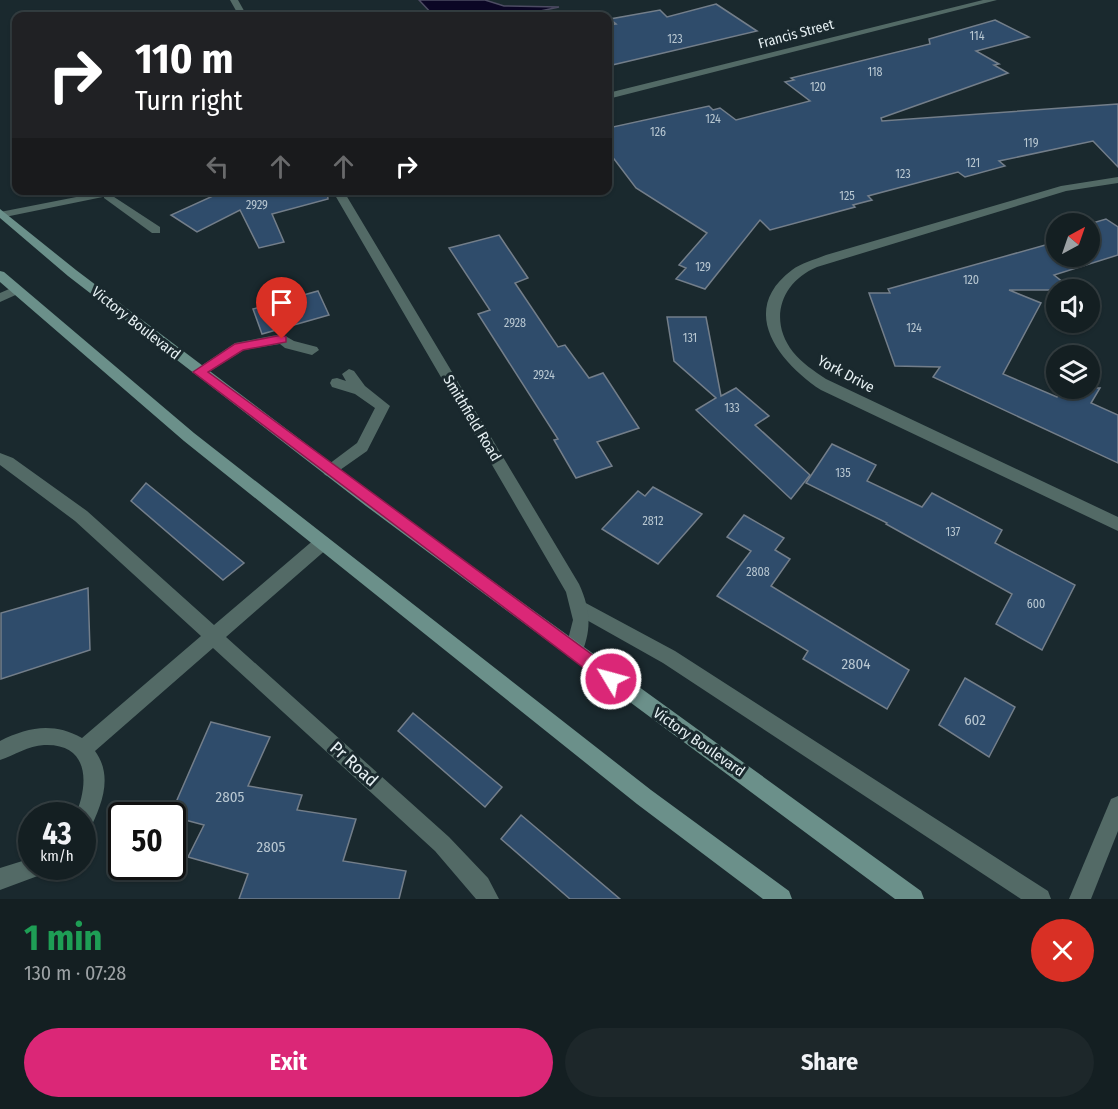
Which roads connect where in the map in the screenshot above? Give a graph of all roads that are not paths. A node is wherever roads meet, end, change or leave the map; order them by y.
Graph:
1 (993, 0) edge
2 (612, 95) edge
3 (1118, 180) edge
4 (112, 195) edge
5 (340, 195) edge
6 (108, 196) junction
7 (1, 214) edge
8 (156, 230) dead end
9 (0, 275) edge
10 (16, 290) junction
11 (0, 298) edge
12 (290, 345) junction
13 (312, 350) dead end
14 (300, 358) dead end
15 (199, 372) junction
16 (343, 378) dead end
17 (0, 459) edge
18 (330, 471) junction
19 (1118, 524) edge
20 (322, 543) junction
21 (582, 609) junction
22 (213, 635) junction
23 (574, 651) junction
24 (84, 748) junction
25 (0, 751) edge
26 (93, 802) edge
27 (1118, 806) edge
28 (18, 873) edge
29 (0, 879) edge
30 (488, 899) edge
31 (782, 899) edge
32 (913, 899) edge
33 (1040, 899) edge
34 (1080, 899) edge

1 - 2 street, Francis Street
3 - 19 street, York Drive
4 - 6 street
5 - 21 street, Smithfield Road
6 - 7 street
6 - 8 street
7 - 15 main road, Victory Boulevard
9 - 10 main road
10 - 11 street
10 - 20 main road
12 - 13 street
12 - 14 street
12 - 15 street
15 - 18 main road, Victory Boulevard
16 - 18 street
17 - 22 street, Pr Road
18 - 23 main road, Victory Boulevard
20 - 22 street
20 - 31 main road
21 - 23 street
21 - 33 street
22 - 24 street
22 - 30 street, Pr Road
23 - 32 main road, Victory Boulevard
24 - 25 street
24 - 26 street
27 - 34 street
28 - 29 street

